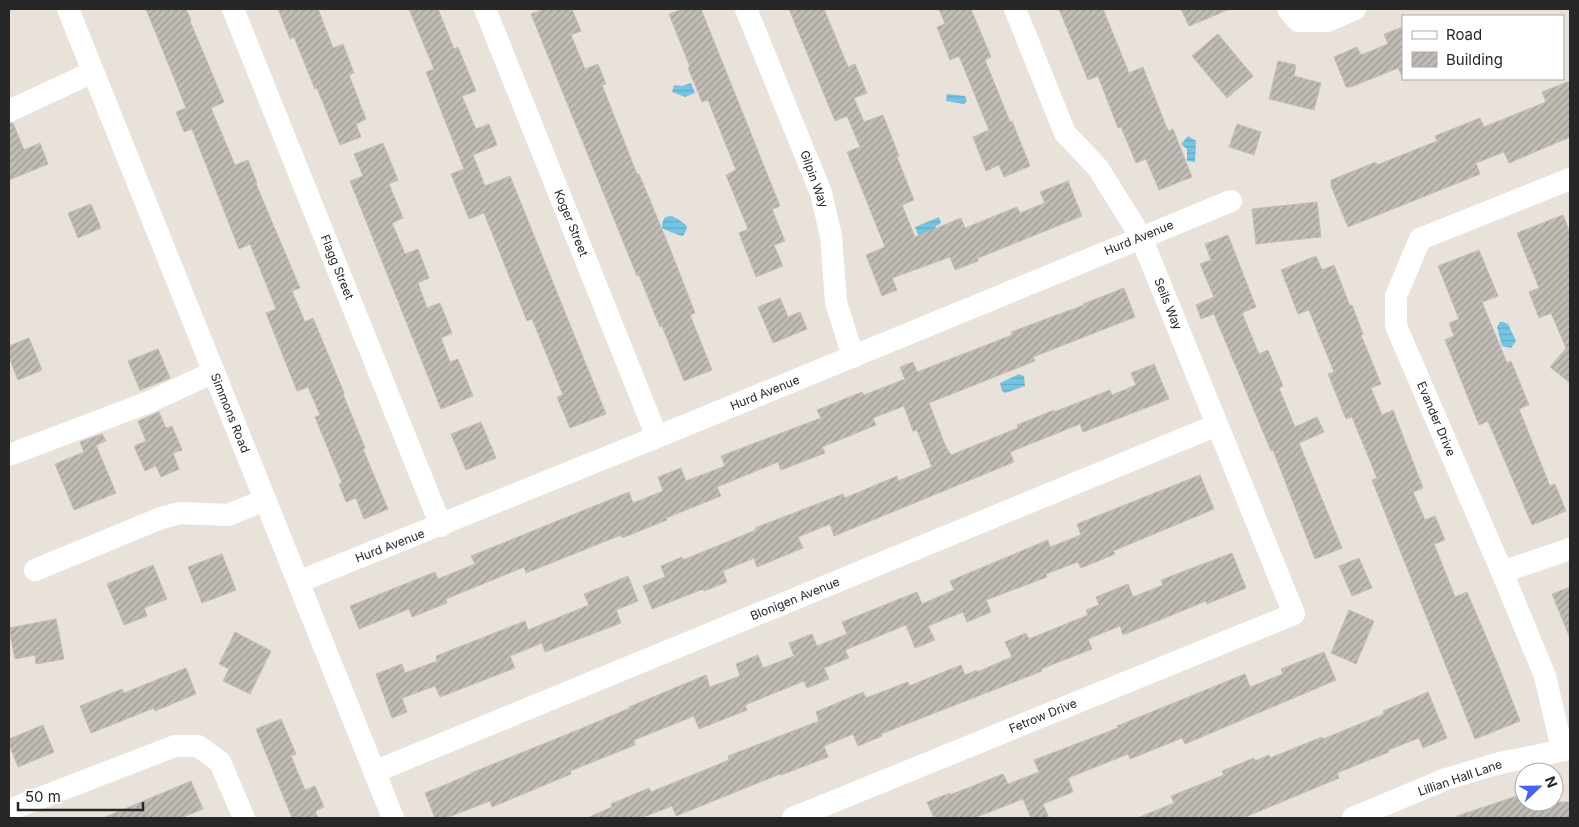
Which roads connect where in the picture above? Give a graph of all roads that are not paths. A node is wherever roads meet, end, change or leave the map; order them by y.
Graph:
1 (68, 9) edge
2 (233, 9) edge
3 (485, 9) edge
4 (746, 9) edge
5 (1015, 9) edge
6 (1288, 9) edge
7 (1355, 9) edge
8 (93, 72) junction
9 (9, 111) edge
10 (1570, 179) edge
11 (1230, 201) dead end
12 (1141, 237) junction
13 (853, 357) junction
14 (214, 372) junction
15 (1217, 425) junction
16 (658, 438) junction
17 (9, 455) edge
18 (265, 500) junction
19 (441, 526) junction
20 (1570, 549) edge
21 (35, 570) dead end
22 (1502, 572) junction
23 (298, 582) junction
24 (1294, 614) joint
25 (1566, 749) edge
26 (374, 772) junction
27 (9, 810) edge
28 (816, 814) edge
29 (244, 818) edge
30 (393, 818) edge
31 (793, 818) edge
32 (1353, 818) edge

1 - 8 street, Simmons Road
2 - 19 street, Flagg Street
3 - 16 street, Koger Street
4 - 13 street, Gilpin Way
5 - 12 street, Seils Way
6 - 7 street
8 - 9 street
8 - 14 street, Simmons Road
10 - 22 street, Evander Drive
11 - 12 street, Hurd Avenue
12 - 13 street, Hurd Avenue
12 - 15 street, Seils Way
13 - 16 street, Hurd Avenue
14 - 17 street
14 - 18 street, Simmons Road
15 - 24 street, Seils Way
15 - 26 street, Blonigen Avenue
16 - 19 street, Hurd Avenue
18 - 21 street
18 - 23 street, Simmons Road
19 - 23 street, Hurd Avenue
20 - 22 street
22 - 25 street, Evander Drive
23 - 26 street, Simmons Road
24 - 28 street, Fetrow Drive
25 - 32 street, Lillian Hall Lane
26 - 30 street, Simmons Road
27 - 29 street
28 - 31 street, Fetrow Drive

